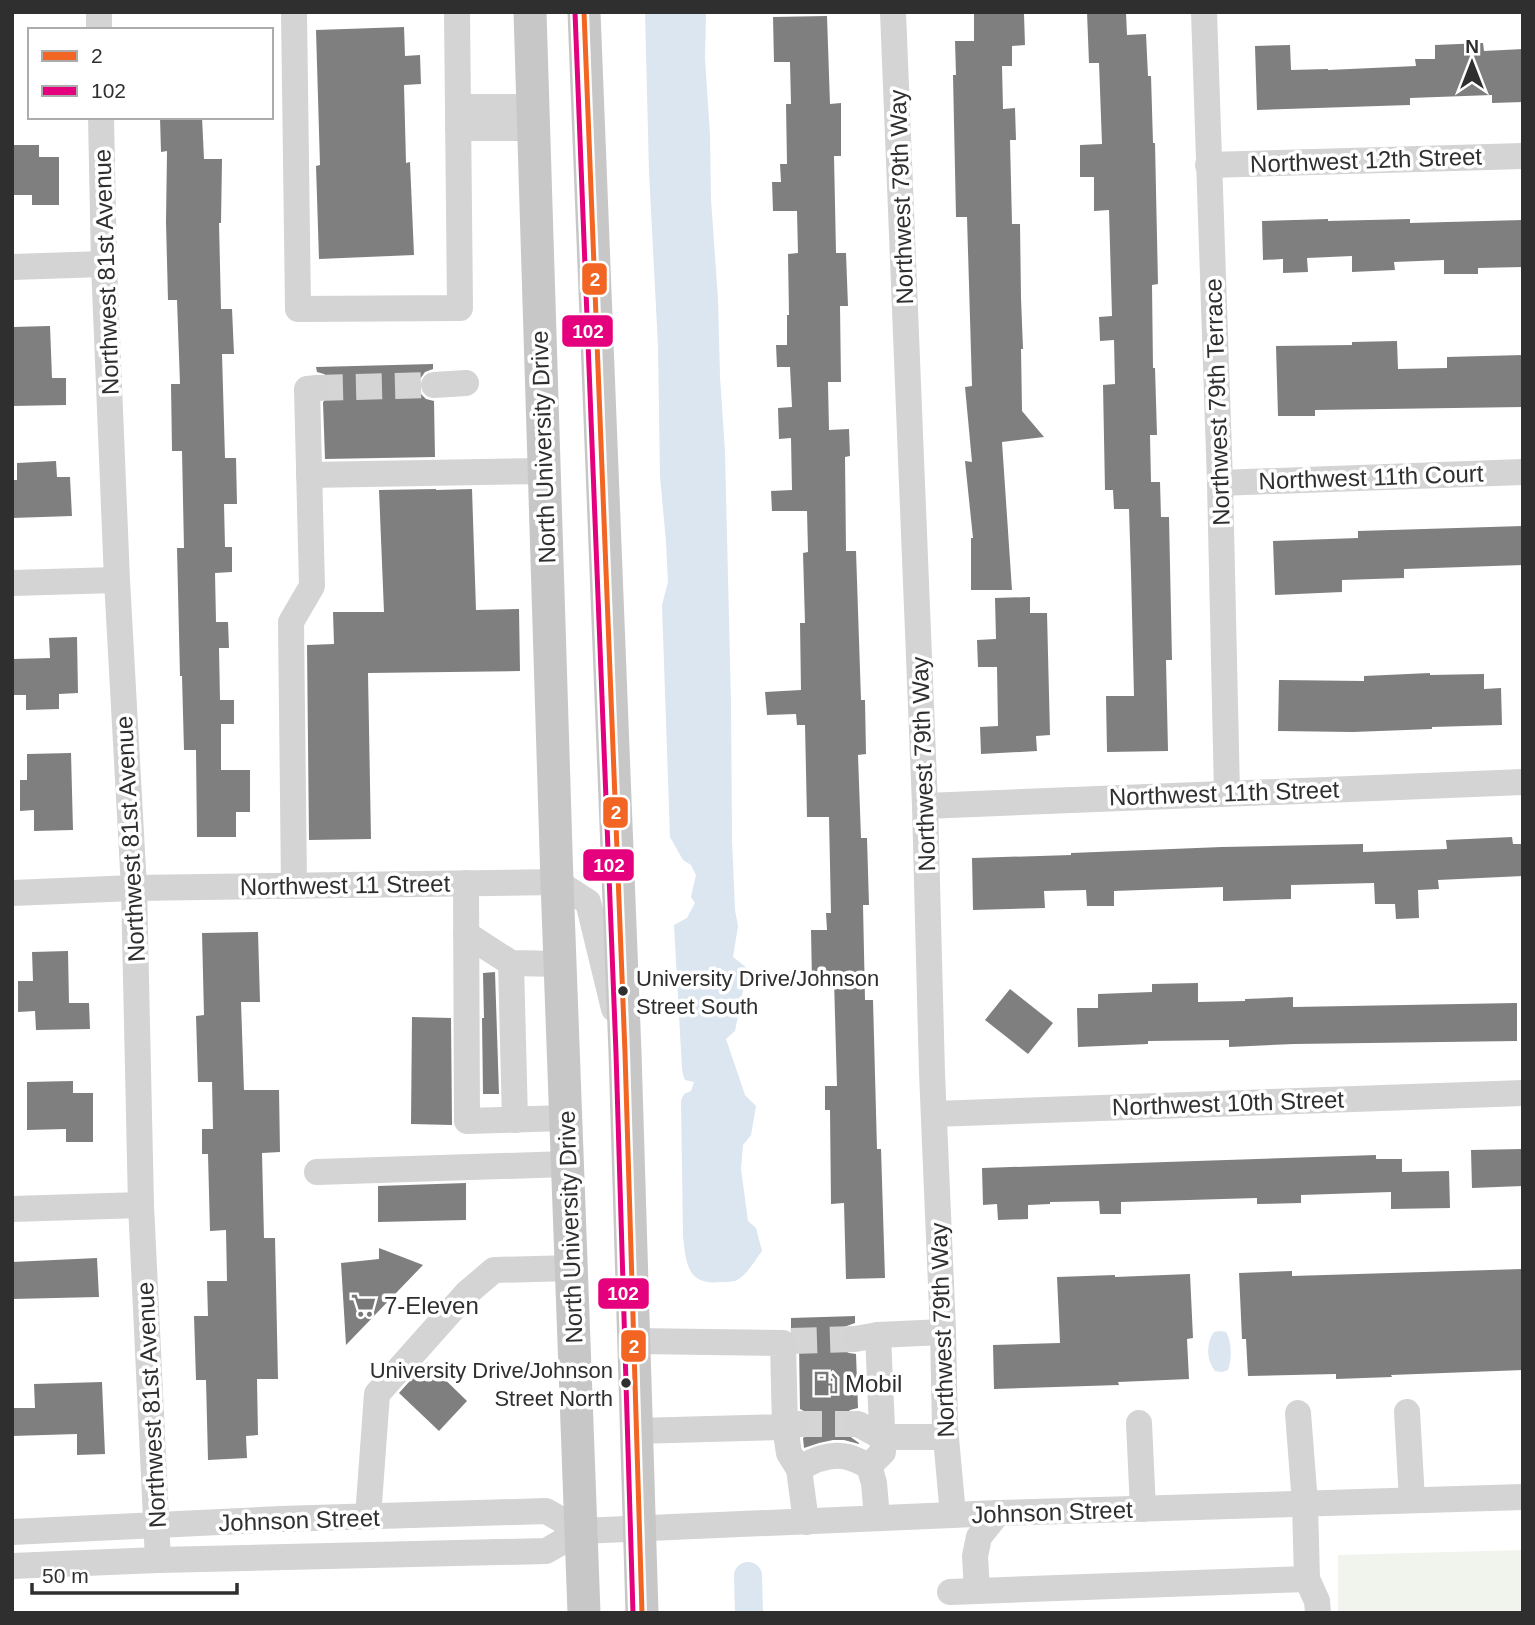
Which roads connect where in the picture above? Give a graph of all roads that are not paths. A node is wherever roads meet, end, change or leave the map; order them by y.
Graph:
1 (293, 12) edge
2 (457, 12) edge
3 (530, 12) edge
4 (584, 12) edge
5 (893, 12) edge
6 (1204, 12) edge
7 (533, 117) junction
8 (458, 118) junction
9 (101, 119) edge
10 (1523, 156) edge
11 (1208, 165) junction
12 (104, 264) junction
13 (12, 267) edge
14 (466, 383) dead end
15 (434, 385) tunnel mouth
16 (317, 388) dead end
17 (544, 471) junction
18 (1523, 472) edge
19 (309, 475) junction
20 (1220, 483) junction
21 (117, 580) junction
22 (12, 583) edge
23 (1523, 782) edge
24 (1227, 793) junction
25 (925, 806) junction
26 (557, 882) junction
27 (466, 883) junction
28 (294, 886) junction
29 (134, 888) junction
30 (12, 892) edge
31 (466, 934) junction
32 (511, 963) junction
33 (560, 964) junction
34 (625, 1053) junction
35 (1523, 1093) edge
36 (934, 1114) junction
37 (566, 1118) junction
38 (515, 1120) junction
39 (567, 1164) junction
40 (317, 1172) dead end
41 (141, 1205) junction
42 (12, 1209) edge
43 (571, 1268) junction
44 (943, 1332) junction
45 (634, 1341) junction
46 (1407, 1412) dead end
47 (1298, 1413) dead end
48 (1139, 1423) dead end
49 (858, 1424) tunnel mouth
50 (790, 1426) junction
51 (636, 1431) junction
52 (882, 1437) junction
53 (945, 1437) junction
54 (869, 1466) junction
55 (799, 1469) junction
56 (1523, 1497) edge
57 (1412, 1500) junction
58 (1306, 1504) junction
59 (1143, 1509) junction
60 (998, 1513) junction
61 (953, 1515) junction
62 (368, 1517) junction
63 (877, 1518) junction
64 (806, 1521) junction
65 (157, 1526) junction
66 (639, 1529) junction
67 (581, 1531) junction
68 (12, 1532) edge
69 (158, 1560) junction
70 (12, 1566) edge
71 (1307, 1579) junction
72 (977, 1591) junction
73 (950, 1592) dead end
74 (584, 1613) edge
75 (642, 1613) edge
76 (1318, 1613) edge

1 - 8 street
2 - 8 street
3 - 7 main road, North University Drive
4 - 34 main road
5 - 25 street, Northwest 79th Way
6 - 11 street, Northwest 79th Terrace
7 - 8 street
7 - 17 main road, North University Drive
9 - 12 street, Northwest 81st Avenue
10 - 11 street, Northwest 12th Street
11 - 20 street, Northwest 79th Terrace
12 - 13 street
12 - 21 street, Northwest 81st Avenue
14 - 15 street
16 - 19 street
17 - 19 street
17 - 26 main road, North University Drive
18 - 20 street, Northwest 11th Court
19 - 28 street
20 - 24 street, Northwest 79th Terrace
21 - 22 street
21 - 29 street, Northwest 81st Avenue
23 - 24 street, Northwest 11th Street
24 - 25 street, Northwest 11th Street
25 - 36 street, Northwest 79th Way
26 - 27 street, Northwest 11 Street
26 - 33 main road, North University Drive
26 - 34 street
27 - 28 street, Northwest 11 Street
27 - 31 street
28 - 29 street, Northwest 11 Street
29 - 30 street
29 - 41 street, Northwest 81st Avenue
31 - 32 street
31 - 38 street
32 - 33 street
32 - 38 street
33 - 37 main road, North University Drive
34 - 45 main road
35 - 36 street, Northwest 10th Street
36 - 44 street, Northwest 79th Way
37 - 38 street
37 - 39 main road, North University Drive
39 - 40 street
39 - 43 main road, North University Drive
41 - 42 street
41 - 65 street, Northwest 81st Avenue
43 - 62 street
43 - 67 main road, North University Drive
44 - 52 street
44 - 53 street, Northwest 79th Way
45 - 50 street
45 - 51 main road
46 - 57 street
47 - 58 street
48 - 59 street
49 - 52 street
50 - 51 street
50 - 55 street
51 - 66 main road
52 - 53 street
52 - 54 street
53 - 61 street, Northwest 79th Way
54 - 55 street
54 - 63 street
55 - 64 street
56 - 57 street, Johnson Street
57 - 58 street, Johnson Street
58 - 59 street, Johnson Street
58 - 71 street
59 - 60 street, Johnson Street
60 - 61 street, Johnson Street
60 - 72 street
61 - 63 street, Johnson Street
62 - 65 street, Johnson Street
62 - 67 street, Johnson Street
63 - 64 street, Johnson Street
64 - 66 street, Johnson Street
65 - 68 street, Johnson Street
65 - 69 street, Northwest 81st Avenue
66 - 67 street, Johnson Street
66 - 75 main road
67 - 69 street, Johnson Street
67 - 74 main road, North University Drive
69 - 70 street, Johnson Street
71 - 72 street
71 - 76 street
72 - 73 street

